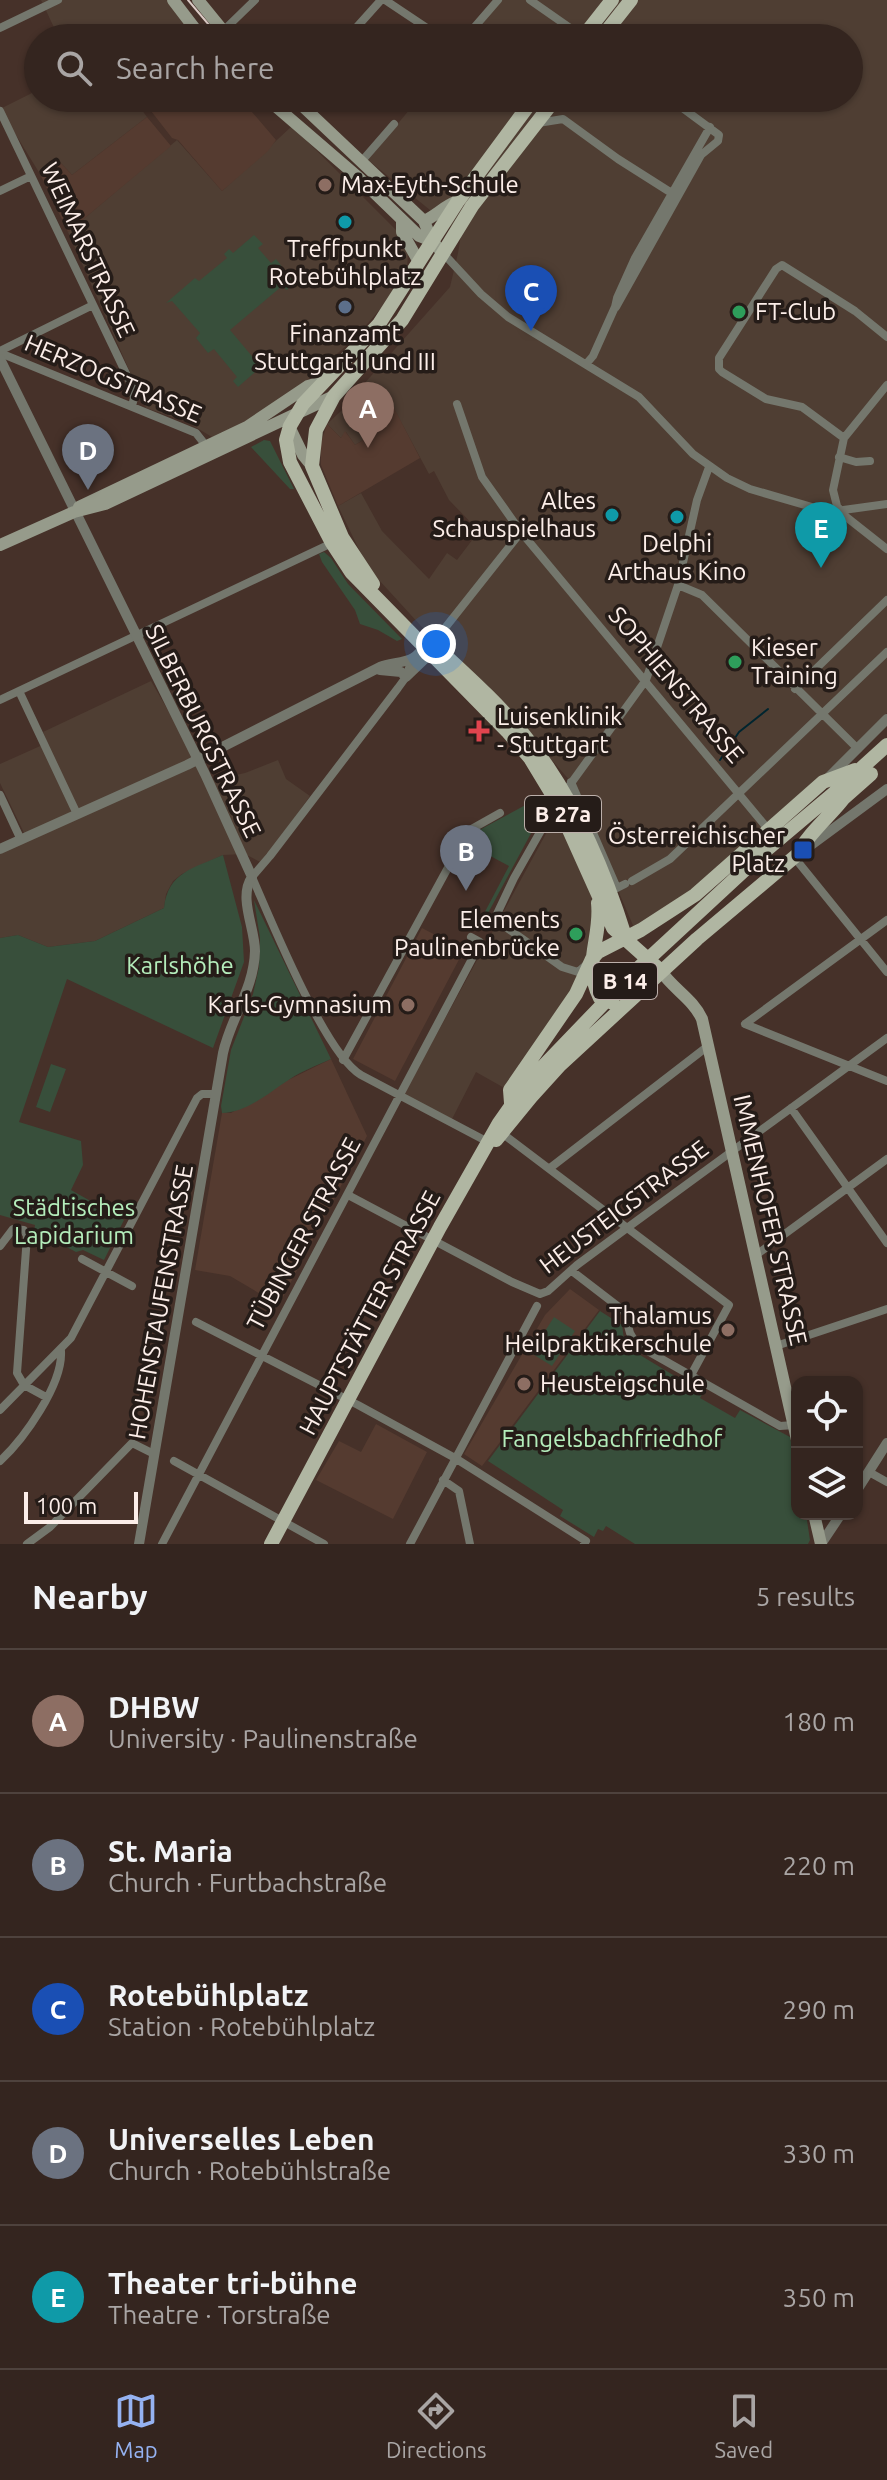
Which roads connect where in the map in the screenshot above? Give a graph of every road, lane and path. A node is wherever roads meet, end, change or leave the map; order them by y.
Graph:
1 (58, 0) edge
2 (173, 0) edge
3 (198, 0) edge
4 (255, 0) edge
5 (383, 0) edge
6 (498, 0) edge
7 (530, 0) edge
8 (612, 0) edge
9 (631, 0) edge
10 (189, 24) edge
11 (217, 24) edge
12 (235, 24) edge
13 (360, 24) edge
14 (420, 24) edge
15 (477, 24) edge
16 (563, 24) edge
17 (594, 24) edge
18 (616, 24) edge
19 (0, 28) edge
20 (0, 111) edge
21 (284, 112) edge
22 (306, 112) edge
23 (310, 112) edge
24 (520, 112) edge
25 (545, 112) edge
26 (689, 112) edge
27 (295, 121) junction
28 (394, 124) dead end
29 (535, 124) junction
30 (710, 127) junction
31 (498, 144) junction
32 (508, 160) junction
33 (361, 162) junction
34 (31, 176) junction
35 (682, 188) junction
36 (0, 191) edge
37 (670, 192) junction
38 (458, 201) junction
39 (402, 220) junction
40 (424, 221) junction
41 (432, 241) junction
42 (443, 253) junction
43 (419, 262) junction
44 (93, 305) junction
45 (615, 307) junction
46 (887, 337) edge
47 (0, 354) edge
48 (587, 363) junction
49 (326, 381) junction
50 (885, 387) edge
51 (334, 396) junction
52 (457, 404) dead end
53 (132, 406) junction
54 (289, 421) junction
55 (262, 424) junction
56 (844, 438) junction
57 (207, 447) junction
58 (286, 447) junction
59 (839, 457) junction
60 (870, 461) dead end
61 (312, 466) junction
62 (709, 467) junction
63 (112, 496) junction
64 (887, 504) edge
65 (840, 511) junction
66 (74, 512) junction
67 (521, 532) junction
68 (332, 543) junction
69 (0, 545) edge
70 (887, 549) edge
71 (678, 585) junction
72 (887, 600) edge
73 (136, 636) junction
74 (429, 647) junction
75 (887, 652) edge
76 (412, 659) junction
77 (371, 672) junction
78 (406, 677) junction
79 (646, 680) junction
80 (795, 689) junction
81 (19, 691) junction
82 (0, 700) edge
83 (821, 713) junction
84 (887, 719) edge
85 (522, 741) junction
86 (887, 745) edge
87 (858, 749) junction
88 (887, 758) edge
89 (198, 759) junction
90 (866, 765) junction
91 (571, 782) junction
92 (823, 782) junction
93 (887, 789) edge
94 (740, 792) junction
95 (0, 795) edge
96 (843, 799) junction
97 (500, 813) dead end
98 (77, 814) junction
99 (768, 829) junction
100 (21, 840) junction
101 (0, 849) edge
102 (796, 856) junction
103 (748, 869) junction
104 (252, 877) junction
105 (608, 909) junction
106 (887, 920) edge
107 (651, 922) junction
108 (471, 937) dead end
109 (627, 939) junction
110 (860, 940) junction
111 (592, 959) junction
112 (562, 967) junction
113 (887, 972) edge
114 (663, 974) junction
115 (592, 992) junction
116 (626, 1001) junction
117 (887, 1038) edge
118 (708, 1046) junction
119 (343, 1060) junction
120 (848, 1066) junction
121 (887, 1081) edge
122 (216, 1094) junction
123 (399, 1094) junction
124 (511, 1104) junction
125 (791, 1108) junction
126 (503, 1134) junction
127 (488, 1142) junction
128 (732, 1151) junction
129 (887, 1159) edge
130 (550, 1168) junction
131 (848, 1188) junction
132 (348, 1195) junction
133 (627, 1228) junction
134 (433, 1240) junction
135 (887, 1243) edge
136 (0, 1246) edge
137 (756, 1255) junction
138 (82, 1259) dead end
139 (572, 1271) junction
140 (107, 1273) junction
141 (132, 1286) dead end
142 (537, 1306) dead end
143 (887, 1309) edge
144 (196, 1322) dead end
145 (776, 1346) junction
146 (61, 1351) junction
147 (262, 1355) junction
148 (690, 1377) junction
149 (24, 1385) junction
150 (46, 1397) junction
151 (348, 1400) junction
152 (0, 1410) edge
153 (791, 1412) edge
154 (791, 1425) edge
155 (887, 1443) edge
156 (154, 1454) junction
157 (455, 1458) junction
158 (0, 1461) edge
159 (174, 1461) dead end
160 (869, 1472) junction
161 (198, 1475) junction
162 (443, 1480) junction
163 (863, 1481) edge
164 (887, 1482) edge
165 (815, 1520) edge
166 (837, 1520) edge
167 (283, 1522) junction
168 (585, 1543) edge
169 (27, 1544) edge
170 (139, 1544) edge
171 (162, 1544) edge
172 (271, 1544) edge
173 (324, 1544) edge
174 (410, 1544) edge
175 (470, 1544) edge
176 (821, 1544) edge

1 - 19 street
2 - 10 main road
3 - 11 main road
4 - 12 street
5 - 13 street
5 - 14 street
6 - 15 street
7 - 16 street
8 - 17 main road
9 - 18 main road
20 - 34 street, WEIMARSTRASSE
21 - 27 main road
22 - 27 main road
23 - 33 main road
24 - 31 main road
25 - 29 main road
26 - 30 street
27 - 39 main road
28 - 33 street
29 - 32 main road
29 - 37 street
30 - 35 street
30 - 37 street
31 - 32 main road
31 - 38 main road
32 - 42 main road
33 - 40 main road
34 - 36 street
34 - 44 street, WEIMARSTRASSE
35 - 37 street
35 - 45 street
37 - 45 street
38 - 40 main road
38 - 41 main road
39 - 41 main road
39 - 43 main road
40 - 41 main road
41 - 42 main road
41 - 43 main road
42 - 48 street
42 - 51 main road
43 - 49 main road
44 - 47 street
44 - 53 street, WEIMARSTRASSE
45 - 48 street
46 - 56 street
47 - 53 street, HERZOGSTRASSE
47 - 66 street, SILBERBURGSTRASSE
48 - 62 street
49 - 54 main road
49 - 55 main road
50 - 56 street
51 - 54 main road
51 - 61 main road
52 - 67 street, SOPHIENSTRASSE
53 - 57 street, HERZOGSTRASSE
54 - 55 main road
54 - 58 main road
54 - 61 main road
55 - 57 main road
55 - 58 main road
55 - 63 main road
56 - 59 street
57 - 63 main road
58 - 68 main road, B 27a
59 - 60 street
59 - 65 street
61 - 74 main road, B 27a
62 - 65 street
62 - 71 street
63 - 66 main road
64 - 65 street
65 - 70 street
66 - 69 main road
66 - 73 street, SILBERBURGSTRASSE
67 - 74 street
67 - 79 street, SOPHIENSTRASSE
68 - 73 street
68 - 74 main road, B 27a
71 - 79 street
71 - 80 street
72 - 80 street
73 - 81 street
73 - 89 street, SILBERBURGSTRASSE
74 - 76 street
74 - 78 street
74 - 85 main road, B 27a
75 - 83 street
76 - 77 street
76 - 78 street
77 - 78 street
77 - 89 street
78 - 104 street
79 - 91 street
79 - 94 street, SOPHIENSTRASSE
80 - 83 street
81 - 82 street
81 - 98 street
83 - 87 street
83 - 94 street
84 - 87 street
85 - 105 main road, B 27a
85 - 105 main road, B 27a
86 - 90 main road, HAUPTSTÄTTER STRASSE / B 14
87 - 92 street
88 - 96 main road, HAUPTSTÄTTER STRASSE / B 14
89 - 98 street
89 - 104 street, SILBERBURGSTRASSE
90 - 92 main road
90 - 103 main road, HAUPTSTÄTTER STRASSE / B 14
91 - 94 street
91 - 112 street
92 - 99 main road
93 - 102 street
94 - 99 street, SOPHIENSTRASSE
95 - 100 street
96 - 102 main road
96 - 103 main road, HAUPTSTÄTTER STRASSE / B 14
97 - 119 street
98 - 100 street
99 - 107 main road
100 - 101 street
102 - 110 street
102 - 114 main road
103 - 124 main road, HAUPTSTÄTTER STRASSE / B 14
104 - 119 street, SILBERBURGSTRASSE
104 - 122 street, HOHENSTAUFENSTRASSE
105 - 107 main road
105 - 109 main road, B 27a
105 - 111 main road, B 27a
106 - 110 street
107 - 109 main road
108 - 123 street, TÜBINGER STRASSE
109 - 111 main road
109 - 114 main road, B 27a
110 - 113 street
110 - 120 street
111 - 112 street
111 - 115 main road
112 - 115 street
114 - 116 main road
114 - 118 main road, IMMENHOFER STRASSE
115 - 116 main road
115 - 124 main road, HAUPTSTÄTTER STRASSE
116 - 126 main road
117 - 120 street, HEUSTEIGSTRASSE
118 - 128 main road, IMMENHOFER STRASSE
118 - 130 street
119 - 123 street, SILBERBURGSTRASSE
120 - 121 street
120 - 125 street, HEUSTEIGSTRASSE
122 - 140 street
122 - 156 street, HOHENSTAUFENSTRASSE
123 - 127 street, SILBERBURGSTRASSE
123 - 132 street, TÜBINGER STRASSE
124 - 127 main road, HAUPTSTÄTTER STRASSE / B 14
125 - 128 street, HEUSTEIGSTRASSE
125 - 131 street
126 - 127 main road
126 - 130 street
127 - 134 main road, HAUPTSTÄTTER STRASSE / B 14
128 - 133 street, HEUSTEIGSTRASSE
128 - 137 main road, IMMENHOFER STRASSE
129 - 131 street
130 - 133 street
131 - 135 street
131 - 137 street
132 - 134 street
132 - 147 street, TÜBINGER STRASSE
133 - 139 street, HEUSTEIGSTRASSE
133 - 148 street
134 - 139 street, HEUSTEIGSTRASSE
134 - 151 main road, HAUPTSTÄTTER STRASSE / B 14
136 - 149 street
137 - 145 main road, IMMENHOFER STRASSE
138 - 140 street
139 - 148 street
140 - 141 street
140 - 146 street
142 - 157 street, HEUSTEIGSTRASSE
143 - 145 street
144 - 147 street
145 - 153 main road, IMMENHOFER STRASSE
146 - 149 street
146 - 150 street
147 - 151 street
147 - 161 street, TÜBINGER STRASSE
148 - 154 street
149 - 150 street
149 - 152 street
150 - 158 street
151 - 157 street
151 - 167 main road, HAUPTSTÄTTER STRASSE / B 14
155 - 160 street
156 - 169 street
156 - 170 street, HOHENSTAUFENSTRASSE
157 - 162 street, HEUSTEIGSTRASSE
157 - 168 street
159 - 161 street
160 - 163 street
160 - 164 street
161 - 167 street
161 - 171 street, TÜBINGER STRASSE
162 - 174 street, HEUSTEIGSTRASSE
162 - 175 street
165 - 176 main road
166 - 176 street
167 - 172 main road, HAUPTSTÄTTER STRASSE / B 14
167 - 173 street

